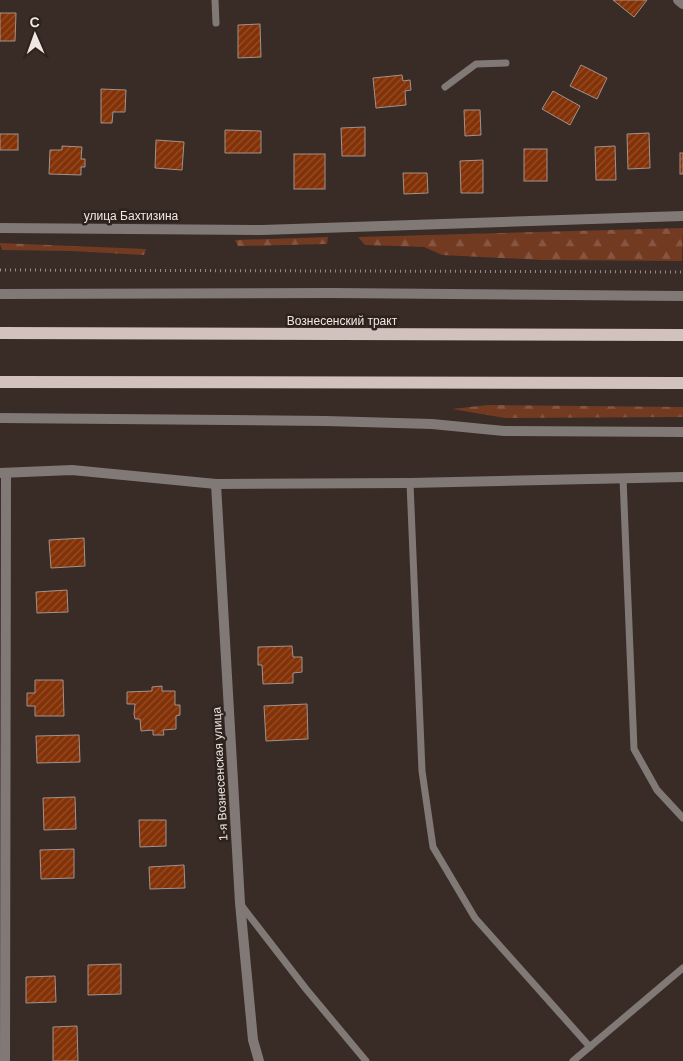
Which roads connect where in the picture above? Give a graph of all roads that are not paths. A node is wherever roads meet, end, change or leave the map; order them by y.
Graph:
1 (215, 0) edge
2 (678, 0) edge
3 (683, 4) edge
4 (216, 23) dead end
5 (506, 63) dead end
6 (445, 87) dead end
7 (683, 216) edge
8 (0, 228) edge
9 (0, 294) edge
10 (683, 296) edge
11 (0, 333) edge
12 (683, 335) edge
13 (0, 382) edge
14 (683, 383) edge
15 (0, 418) edge
16 (683, 432) edge
17 (3, 473) edge
18 (683, 477) edge
19 (623, 478) junction
20 (410, 483) junction
21 (216, 484) junction
22 (683, 818) edge
23 (240, 903) junction
24 (2, 963) edge
25 (683, 968) edge
26 (590, 1047) junction
27 (5, 1061) edge
28 (259, 1061) edge
29 (366, 1061) edge
30 (573, 1061) edge

1 - 4 lane
2 - 3 street
5 - 6 lane
7 - 8 street, улица Бахтизина
9 - 10 street
11 - 12 main road, Вознесенский тракт
13 - 14 main road
15 - 16 street
17 - 21 street
17 - 24 street
18 - 19 street
19 - 20 street
19 - 22 lane
20 - 21 street
20 - 26 lane
21 - 23 street, 1-я Вознесенская улица
23 - 28 street, 1-я Вознесенская улица
23 - 29 lane
24 - 27 street
25 - 26 lane
26 - 30 lane

